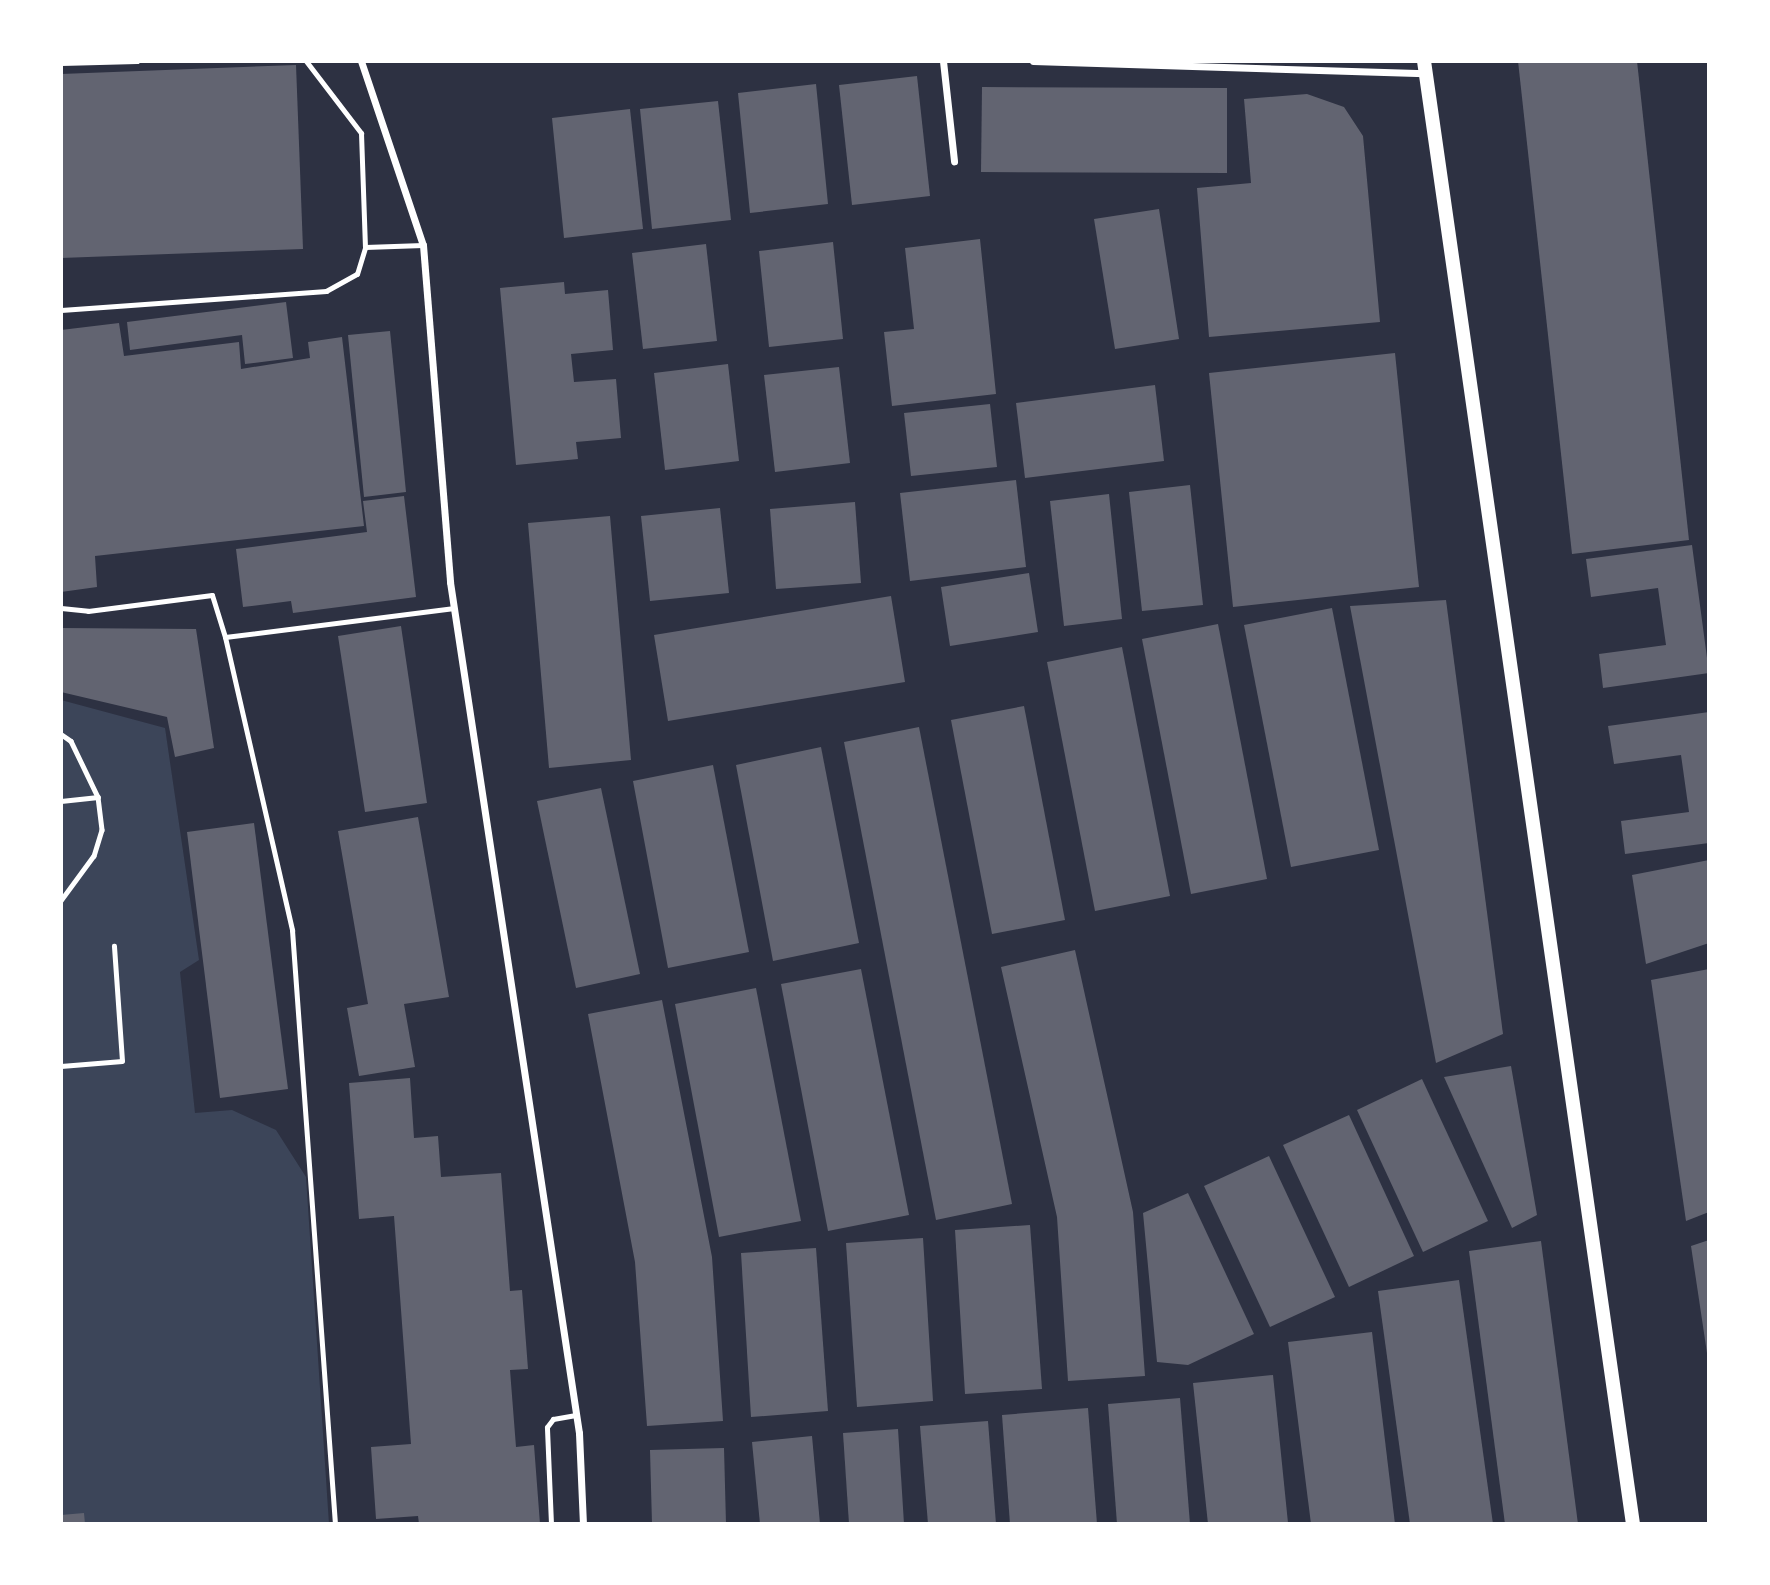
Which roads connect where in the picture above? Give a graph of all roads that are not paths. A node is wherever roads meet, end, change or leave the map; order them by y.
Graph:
1 (137, 61) edge
2 (306, 61) edge
3 (361, 61) edge
4 (943, 61) edge
5 (1033, 61) edge
6 (61, 62) edge
7 (1425, 67) edge
8 (954, 161) dead end
9 (423, 245) junction
10 (365, 247) junction
11 (61, 310) edge
12 (61, 608) edge
13 (454, 608) junction
14 (225, 637) junction
15 (576, 1415) junction
16 (335, 1524) edge
17 (551, 1524) edge
18 (583, 1524) edge
19 (1633, 1524) edge

1 - 6 lane
2 - 10 lane
3 - 9 street
4 - 8 street
5 - 7 street
7 - 19 main road
9 - 10 lane
9 - 13 street
10 - 11 lane
12 - 14 lane
13 - 14 lane
13 - 15 street
14 - 16 lane
15 - 17 lane
15 - 18 street

